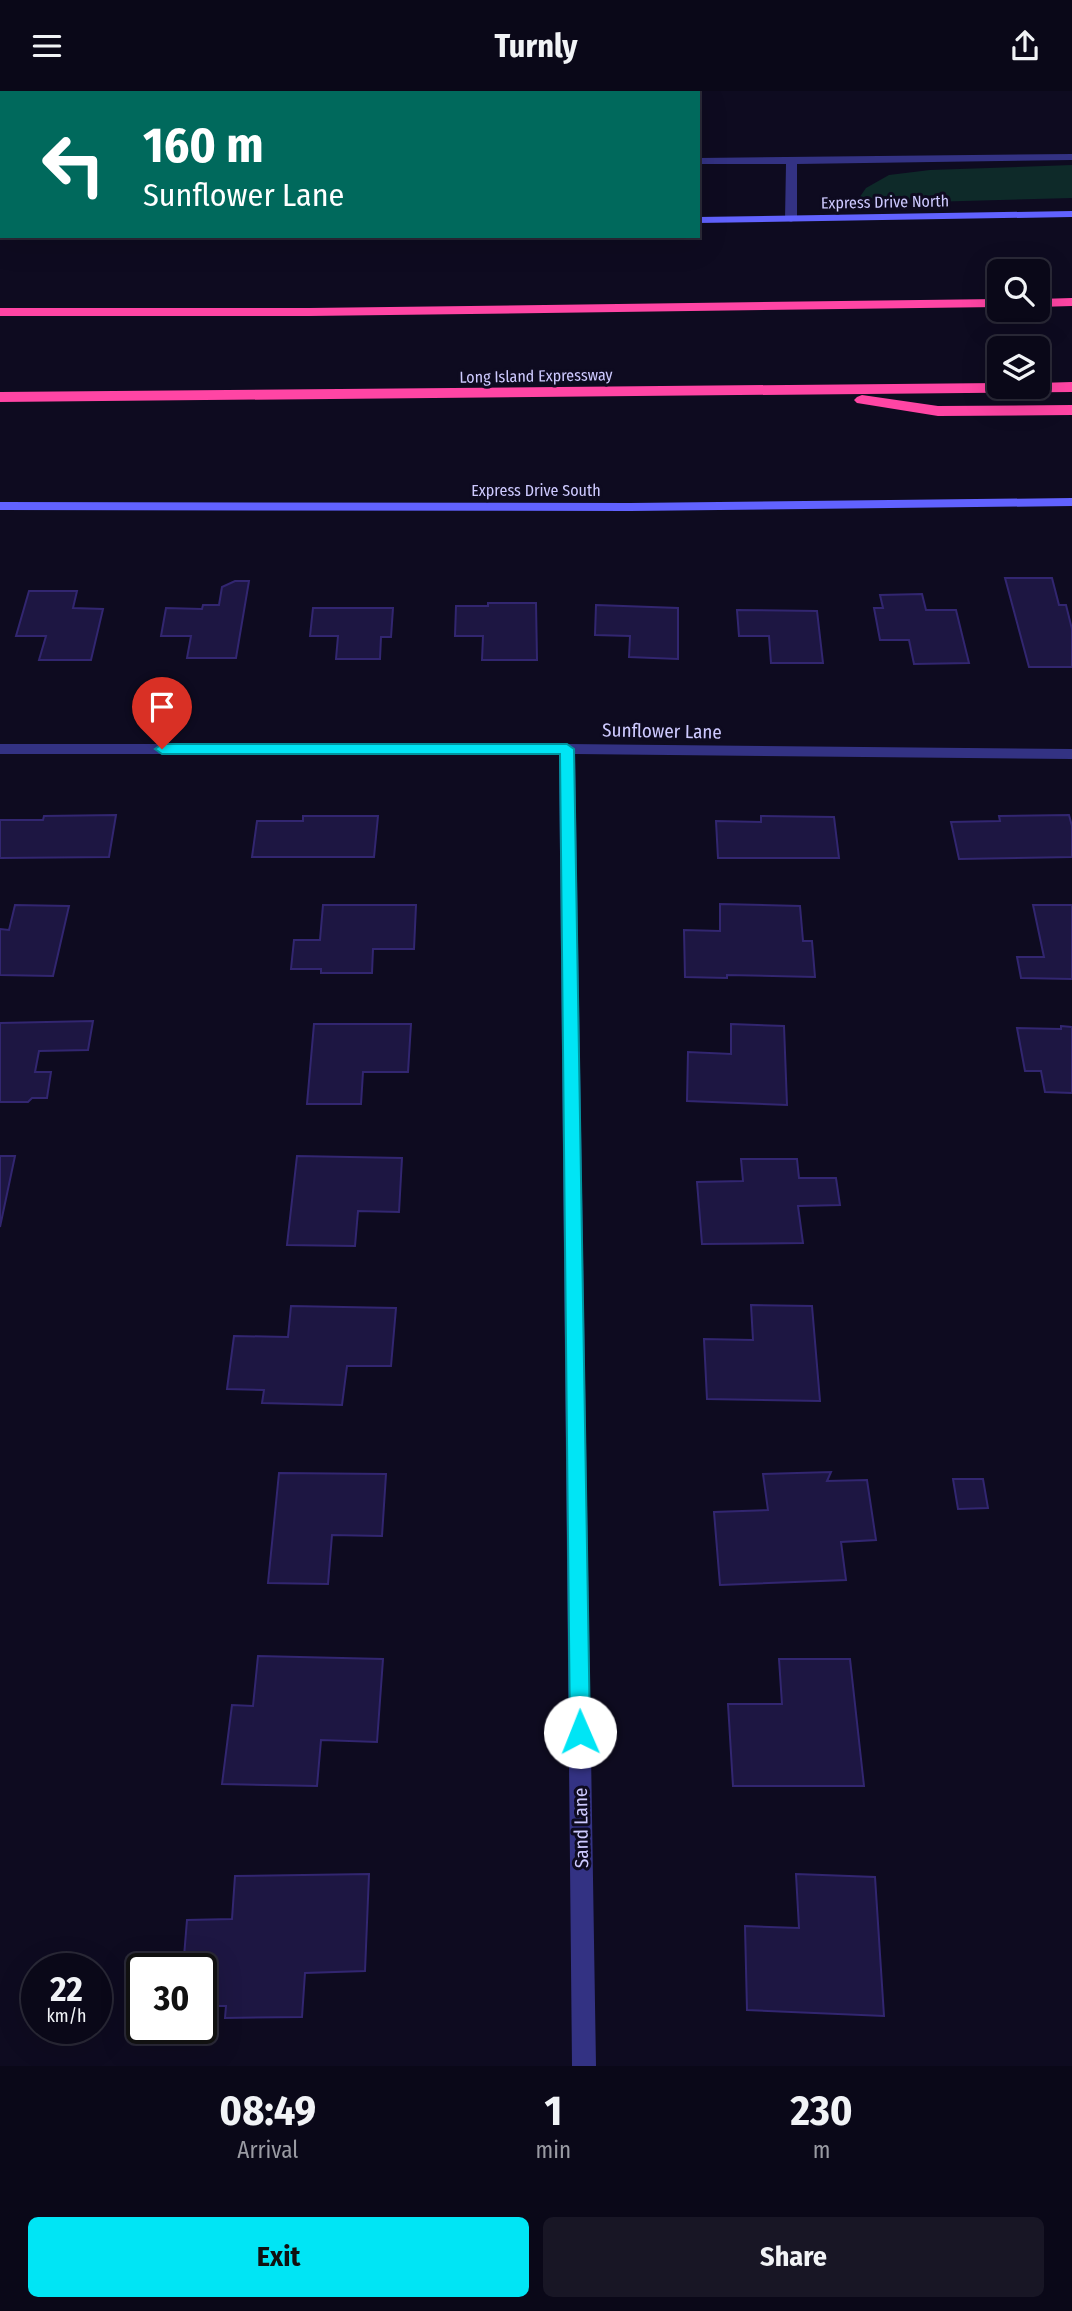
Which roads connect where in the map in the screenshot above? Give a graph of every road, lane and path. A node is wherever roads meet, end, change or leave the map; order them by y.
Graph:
1 (1072, 157) edge
2 (700, 161) edge
3 (792, 161) junction
4 (1072, 214) edge
5 (791, 219) junction
6 (700, 220) edge
7 (1072, 302) edge
8 (987, 303) edge
9 (1050, 303) edge
10 (0, 312) edge
11 (1072, 387) edge
12 (794, 391) junction
13 (0, 397) edge
14 (1072, 410) edge
15 (1072, 502) edge
16 (0, 506) edge
17 (0, 749) edge
18 (567, 749) junction
19 (1072, 754) edge
20 (584, 2066) edge

1 - 3 street
2 - 3 street
3 - 5 street
4 - 5 main road, Express Drive North
5 - 6 main road, Express Drive North
7 - 9 highway
8 - 10 highway
11 - 12 highway, Long Island Expressway
12 - 13 highway, Long Island Expressway
12 - 14 highway
15 - 16 main road, Express Drive South
17 - 18 street, Sunflower Lane
18 - 19 street, Sunflower Lane
18 - 20 street, Sand Lane

